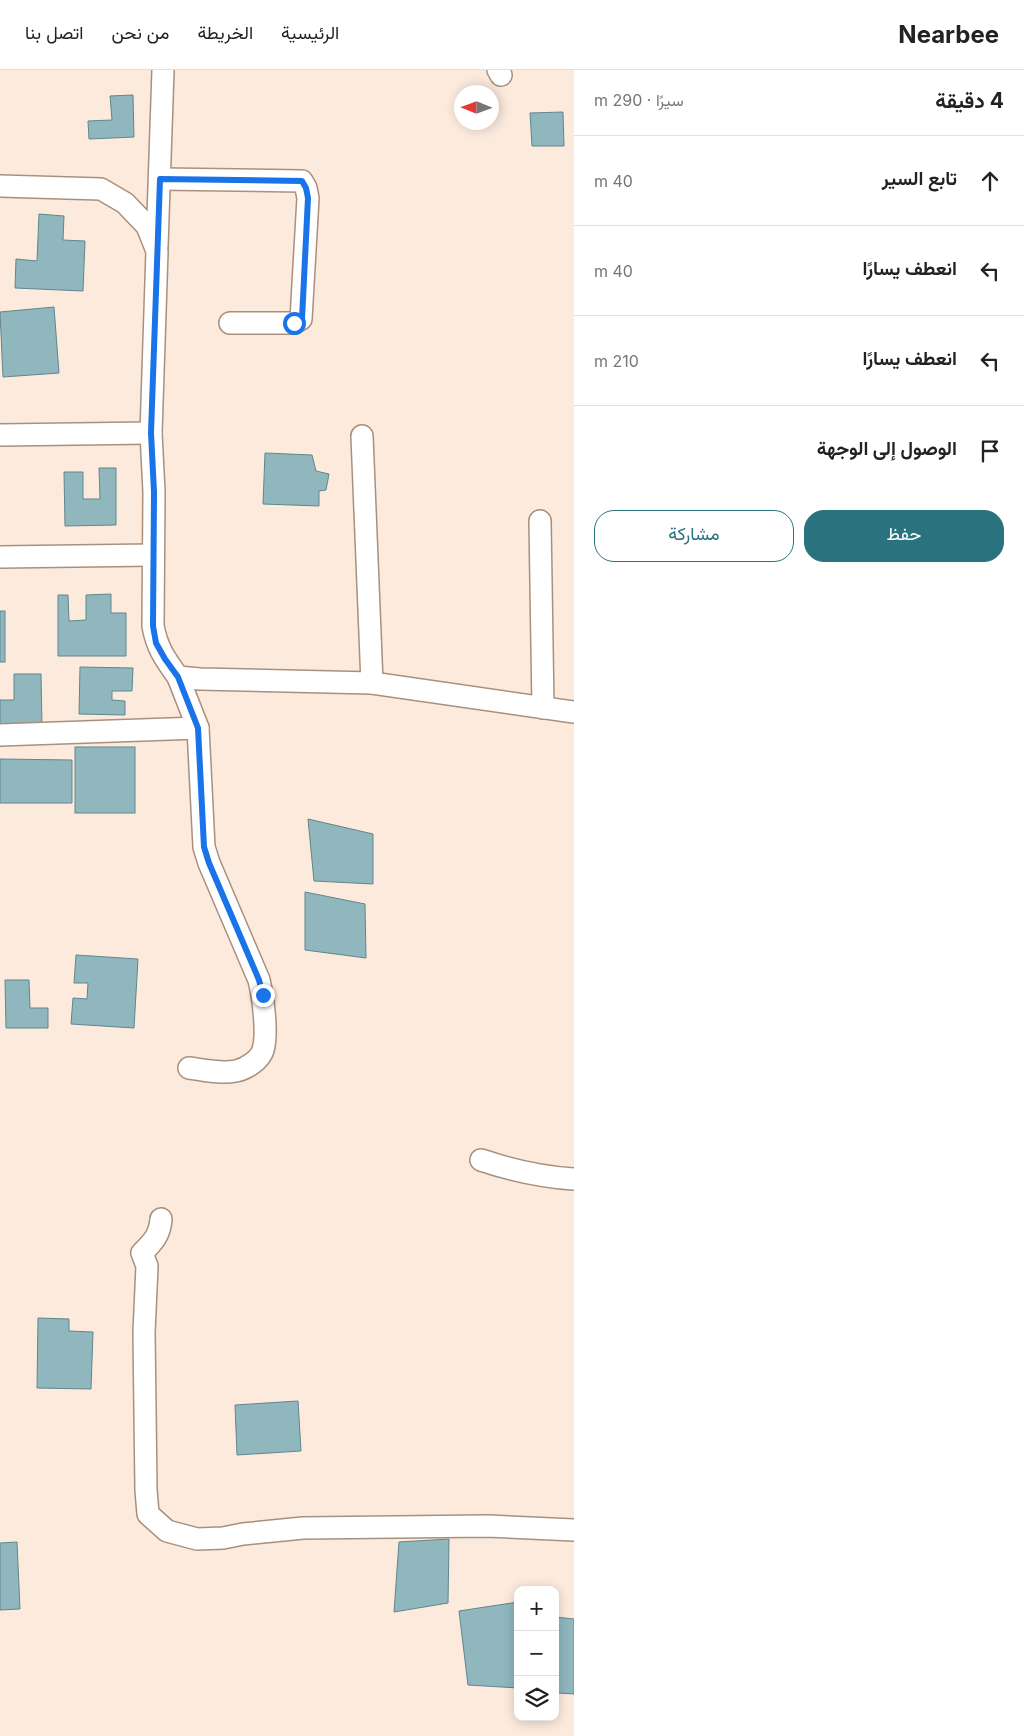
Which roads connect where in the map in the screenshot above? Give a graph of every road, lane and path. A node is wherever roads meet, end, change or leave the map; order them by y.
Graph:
1 (163, 70) edge
2 (160, 179) junction
3 (0, 186) edge
4 (157, 251) junction
5 (230, 323) dead end
6 (151, 433) junction
7 (0, 435) edge
8 (362, 436) dead end
9 (540, 521) dead end
10 (154, 555) junction
11 (0, 557) edge
12 (178, 677) junction
13 (372, 684) junction
14 (543, 708) junction
15 (574, 712) edge
16 (198, 728) junction
17 (0, 734) edge
18 (189, 1068) dead end
19 (481, 1160) dead end
20 (574, 1179) edge
21 (161, 1219) dead end
22 (574, 1530) edge

1 - 2 street
2 - 4 street
2 - 5 street
3 - 4 street
4 - 6 street
6 - 7 street
6 - 10 street
8 - 13 street
9 - 14 street
10 - 11 street
10 - 12 street
12 - 13 street
12 - 16 street
13 - 14 street
14 - 15 street
16 - 17 street
16 - 18 street
19 - 20 street
21 - 22 street

